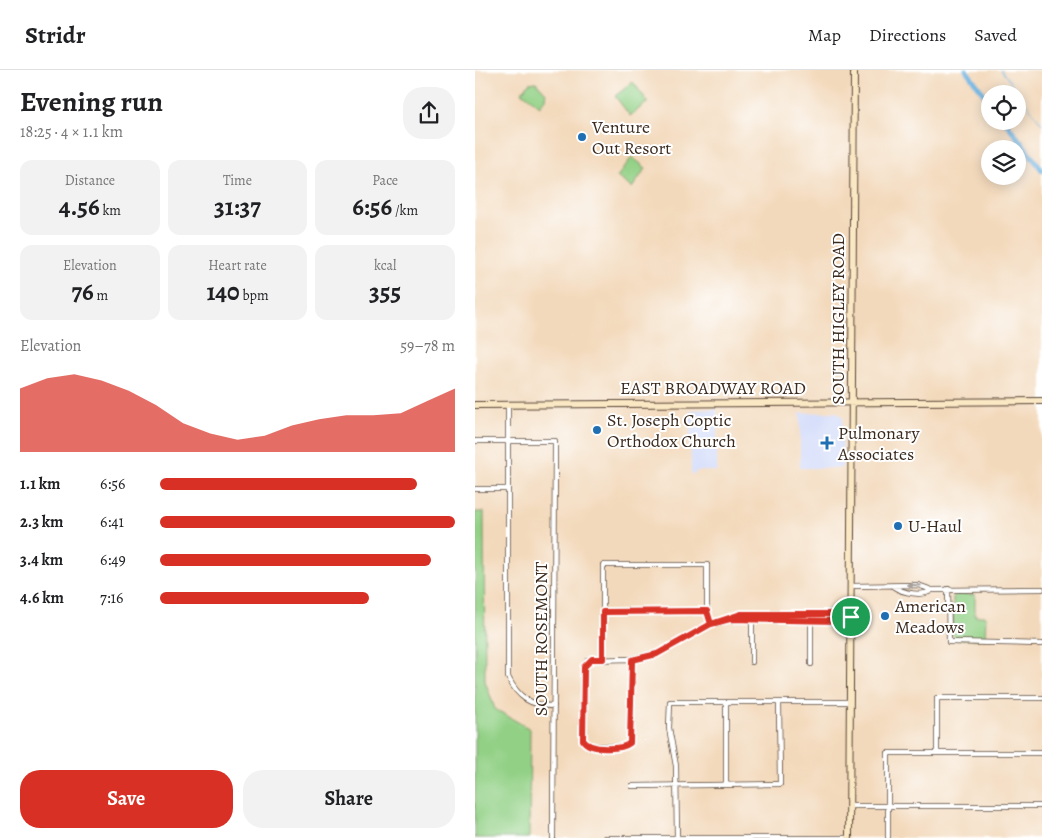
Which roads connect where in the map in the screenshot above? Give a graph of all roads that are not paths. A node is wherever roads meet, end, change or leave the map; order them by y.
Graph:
1 (854, 70) edge
2 (1042, 401) edge
3 (853, 402) junction
4 (475, 405) edge
5 (509, 405) junction
6 (475, 441) edge
7 (508, 441) junction
8 (475, 489) edge
9 (508, 489) junction
10 (851, 586) junction
11 (894, 587) junction
12 (948, 589) junction
13 (1042, 589) edge
14 (932, 590) junction
15 (707, 611) junction
16 (603, 612) junction
17 (752, 614) junction
18 (811, 614) junction
19 (851, 617) junction
20 (730, 619) junction
21 (752, 620) junction
22 (811, 621) junction
23 (711, 624) junction
24 (1042, 644) edge
25 (603, 659) junction
26 (632, 660) junction
27 (752, 662) dead end
28 (811, 664) dead end
29 (1042, 698) edge
30 (726, 702) junction
31 (779, 702) junction
32 (850, 702) junction
33 (554, 706) junction
34 (937, 753) junction
35 (1042, 753) edge
36 (726, 785) junction
37 (632, 786) dead end
38 (677, 786) junction
39 (849, 806) junction
40 (888, 806) junction
41 (1042, 806) edge
42 (553, 838) edge
43 (605, 838) edge
44 (677, 838) edge
45 (849, 838) edge
46 (888, 838) edge

1 - 3 main road, SOUTH HIGLEY ROAD
2 - 3 main road, EAST BROADWAY ROAD
3 - 5 main road, EAST BROADWAY ROAD
3 - 10 main road, SOUTH HIGLEY ROAD
4 - 5 main road, EAST BROADWAY ROAD
5 - 7 street
6 - 7 street
7 - 9 street
7 - 33 street, SOUTH ROSEMONT
8 - 9 street
9 - 33 street
10 - 11 street
10 - 19 main road, SOUTH HIGLEY ROAD
14 -> 11 street
11 - 14 street
12 - 13 street
12 - 14 street
12 - 24 street
15 - 16 street
15 - 16 street
15 - 23 street
16 - 25 street
17 - 18 street
17 - 20 street
17 - 21 street
18 - 19 street
18 - 22 street
19 - 22 street
19 - 32 main road, SOUTH HIGLEY ROAD
20 - 21 street
20 - 23 street
21 - 22 street
21 - 27 street
22 - 28 street
23 - 26 street
25 - 26 street
25 - 26 street
29 - 34 street
30 - 31 street
30 - 36 street
30 - 38 street
31 - 32 street
31 - 36 street
32 - 39 main road, SOUTH HIGLEY ROAD
33 - 42 street, SOUTH ROSEMONT
34 - 35 street
34 - 40 street
36 - 38 street
37 - 38 street
38 - 44 street
39 - 40 street
39 - 45 main road, SOUTH HIGLEY ROAD
40 - 41 street
40 - 46 street
43 - 44 street
44 - 45 street

